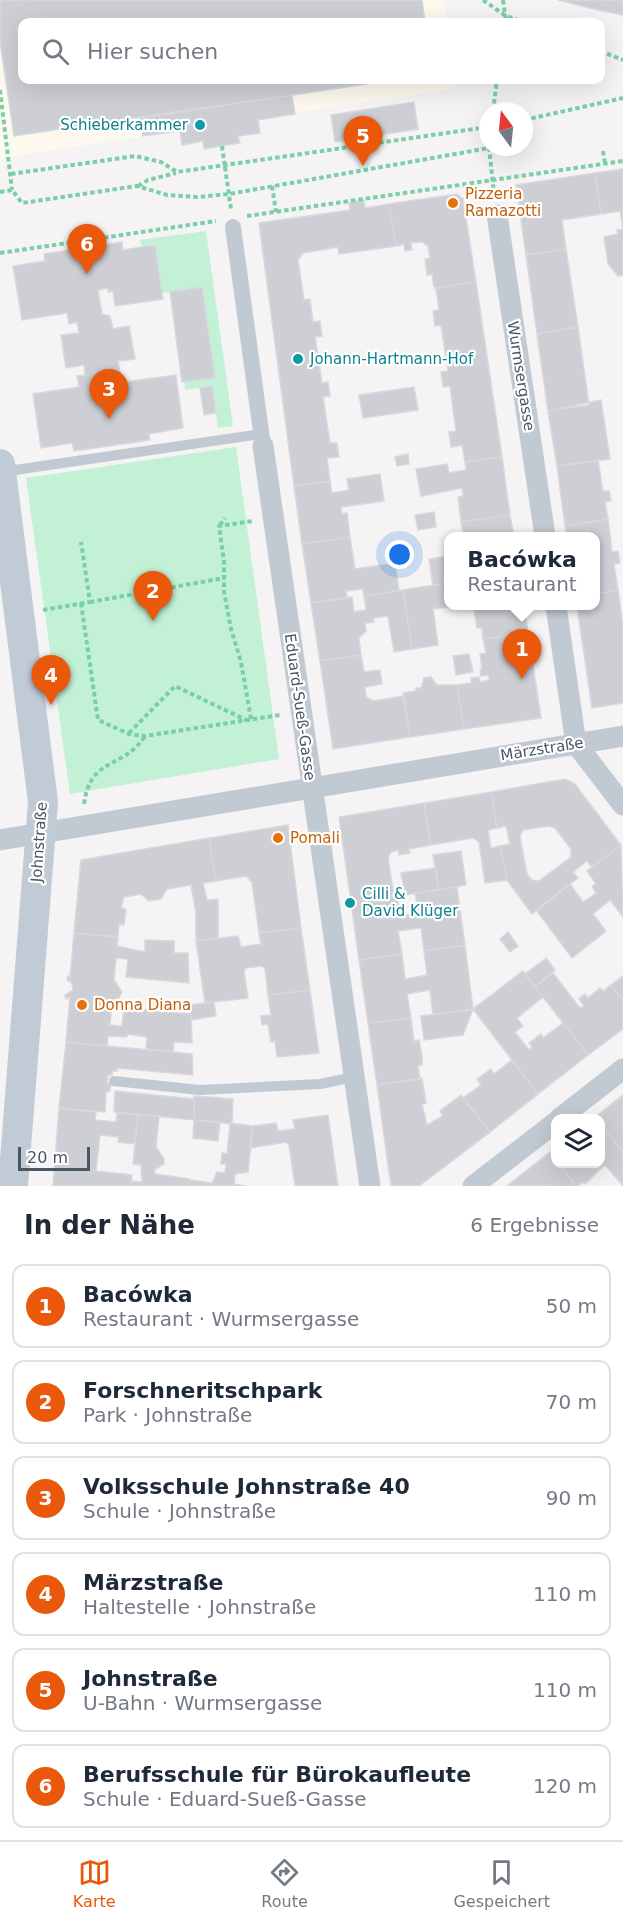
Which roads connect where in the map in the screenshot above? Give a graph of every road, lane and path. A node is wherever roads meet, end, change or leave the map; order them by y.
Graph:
1 (483, 0) edge
2 (503, 0) edge
3 (507, 16) junction
4 (513, 18) edge
5 (605, 53) edge
6 (623, 60) edge
7 (496, 84) edge
8 (0, 90) edge
9 (623, 98) edge
10 (494, 102) edge
11 (533, 118) edge
12 (479, 128) edge
13 (222, 146) dead end
14 (479, 150) edge
15 (603, 151) dead end
16 (490, 156) edge
17 (623, 161) edge
18 (605, 163) junction
19 (177, 172) junction
20 (11, 174) junction
21 (492, 180) junction
22 (137, 186) junction
23 (272, 186) junction
24 (493, 189) dead end
25 (12, 190) junction
26 (228, 191) junction
27 (0, 192) edge
28 (276, 212) junction
29 (497, 215) dead end
30 (232, 221) junction
31 (0, 253) edge
32 (262, 440) junction
33 (1, 468) edge
34 (225, 518) dead end
35 (273, 518) junction
36 (219, 526) junction
37 (544, 532) edge
38 (81, 542) dead end
39 (224, 578) junction
40 (90, 602) junction
41 (81, 603) junction
42 (45, 610) dead end
43 (557, 610) edge
44 (273, 716) dead end
45 (249, 720) junction
46 (129, 734) junction
47 (145, 736) junction
48 (623, 736) edge
49 (576, 744) junction
50 (312, 787) junction
51 (623, 805) edge
52 (80, 826) junction
53 (42, 832) junction
54 (0, 840) edge
55 (623, 1070) edge
56 (354, 1077) junction
57 (114, 1081) dead end
58 (566, 1114) edge
59 (551, 1125) edge
60 (13, 1186) edge
61 (370, 1186) edge
62 (473, 1186) edge

1 - 3 path
2 - 3 path
3 - 4 path
5 - 6 path
7 - 10 path
8 - 20 path
9 - 11 path
12 - 19 path
13 - 26 path, bridge
14 - 23 path
15 - 18 path
16 - 21 path
17 - 18 path
18 - 21 path
19 - 20 path
19 - 22 path
20 - 25 path
21 - 24 path
21 - 28 path
22 - 25 path
22 - 26 path
23 - 26 path
23 - 28 path
25 - 27 path
26 - 30 path
28 - 30 path
29 - 37 street, Wurmsergasse
30 - 31 path
30 - 32 street, Eduard-Sueß-Gasse
32 - 33 lane
32 - 35 street, Eduard-Sueß-Gasse
33 - 53 main road, Johnstraße
34 - 36 path
35 - 36 path
35 - 50 street, Eduard-Sueß-Gasse
36 - 39 path
38 - 40 path
39 - 40 path
39 - 45 path
40 - 41 path
41 - 42 path
41 - 46 path
43 - 49 street
44 - 45 path
45 - 46 path
45 - 47 path
46 - 47 path
47 - 52 path
48 - 49 street, Märzstraße
49 - 50 street, Märzstraße
49 - 51 street
50 - 52 street, Märzstraße
50 - 56 street, Eduard-Sueß-Gasse
52 - 53 street, Märzstraße
53 - 54 street, Märzstraße
53 - 60 main road, Johnstraße
55 - 58 street
56 - 57 lane
56 - 61 street, Eduard-Sueß-Gasse
59 - 62 street

